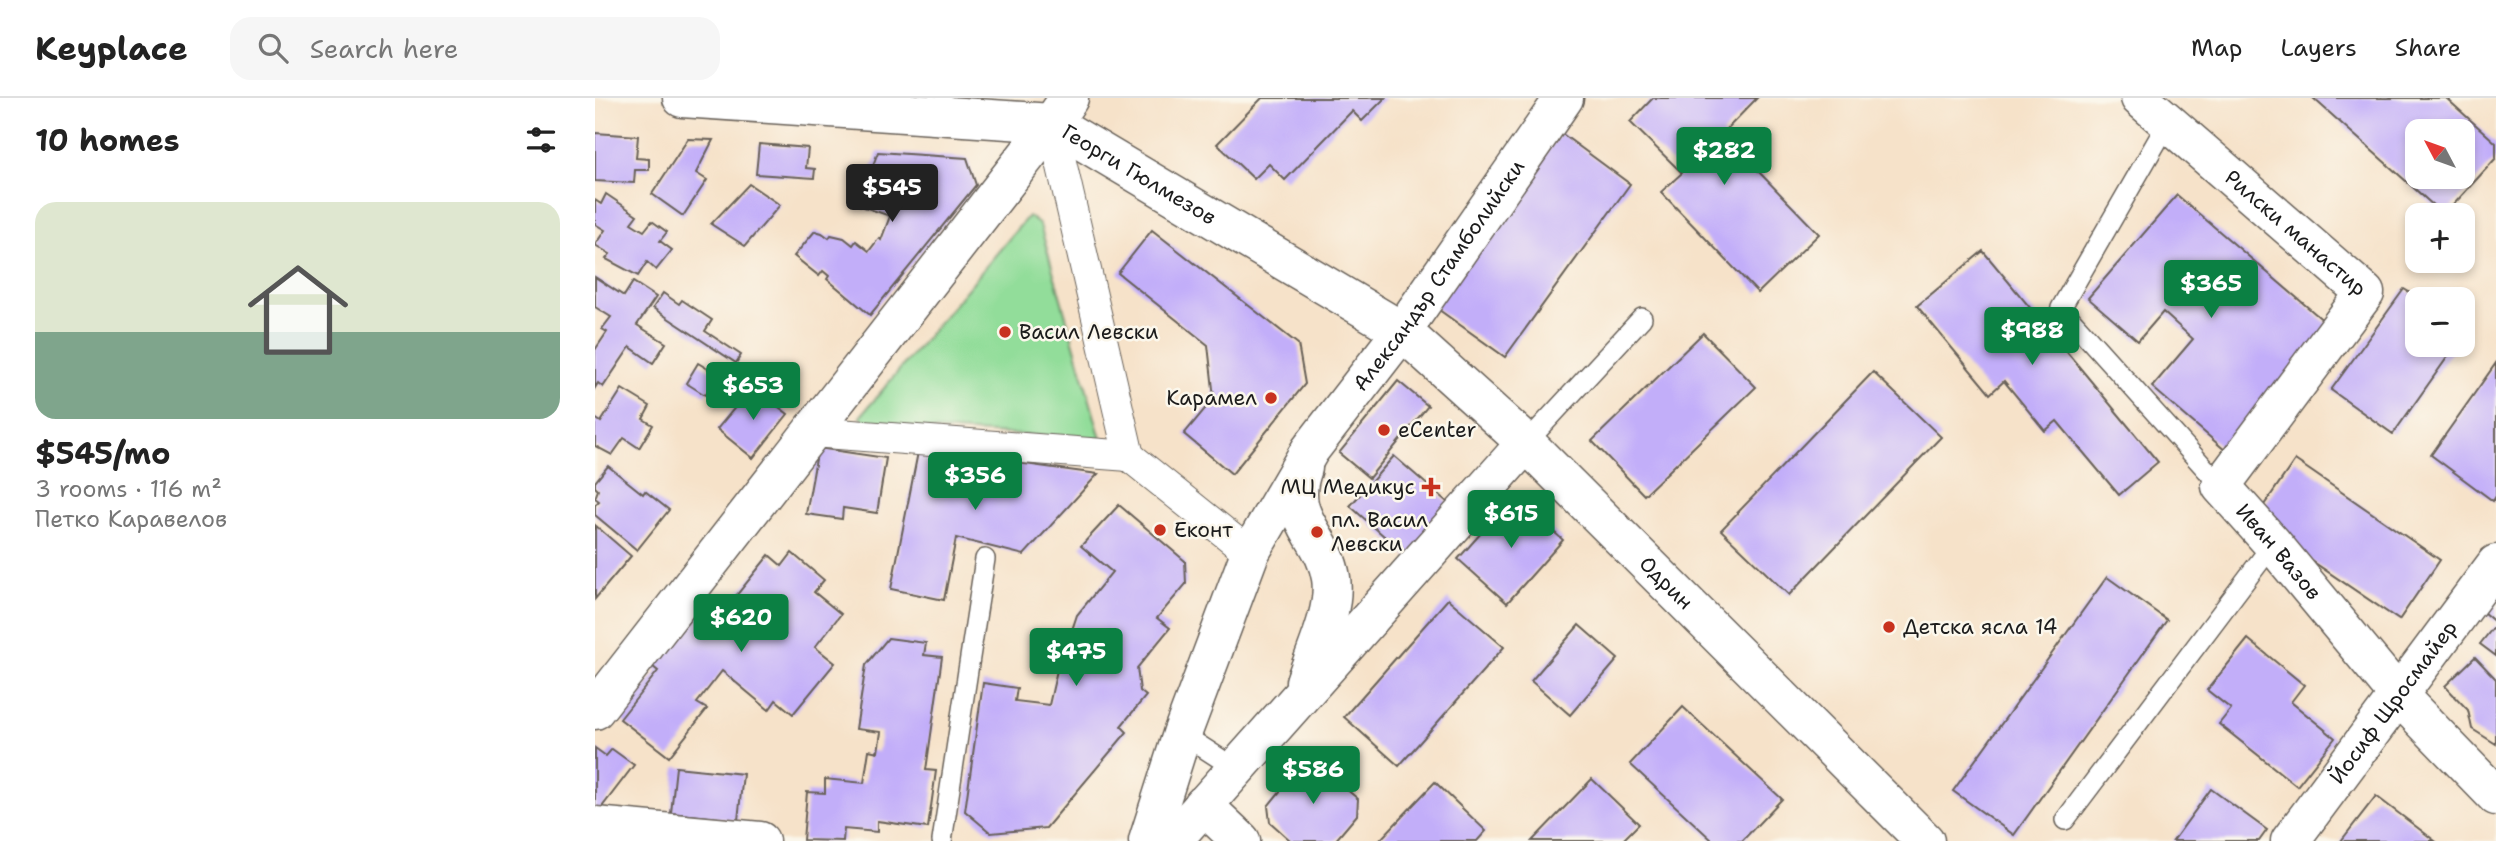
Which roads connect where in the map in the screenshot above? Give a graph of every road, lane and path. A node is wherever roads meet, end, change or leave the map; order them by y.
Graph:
1 (683, 98) edge
2 (1564, 98) edge
3 (2140, 98) edge
4 (1061, 110) edge
5 (2168, 124) junction
6 (1641, 318) dead end
7 (1402, 331) junction
8 (812, 432) junction
9 (1526, 443) junction
10 (1310, 450) junction
11 (1129, 456) junction
12 (2221, 486) junction
13 (2273, 544) junction
14 (1250, 553) junction
15 (985, 559) dead end
16 (2496, 564) edge
17 (2399, 695) junction
18 (1300, 698) junction
19 (595, 710) edge
20 (1182, 734) junction
21 (1236, 769) junction
22 (2496, 796) edge
23 (1203, 805) junction
24 (2065, 820) dead end
25 (595, 826) edge
26 (760, 841) edge
27 (942, 841) edge
28 (1148, 841) edge
29 (1172, 841) edge
30 (1241, 841) edge
31 (1925, 841) edge
32 (2290, 841) edge

1 - 4 street, Георги Гюлмезов
2 - 7 street, Александър Стамболийски
3 - 5 street, Рилски манастир
4 - 7 street, Георги Гюлмезов
4 - 8 street
4 - 11 street
5 - 12 lane, Иван Вазов
5 - 12 street, Рилски манастир
6 - 9 lane
7 - 9 street, Одрин
7 - 10 street, Александър Стамболийски
8 - 11 street
8 - 19 street
9 - 18 street
9 - 31 street, Одрин
10 - 14 street
10 - 18 street
11 - 14 street
12 - 13 street, Иван Вазов
13 - 17 street, Иван Вазов
13 - 24 lane
14 - 20 street
15 - 27 lane
16 - 17 street, Йосиф Щросмайер
17 - 22 street, Иван Вазов
17 - 32 street, Йосиф Щросмайер
18 - 21 street
20 - 21 lane
20 - 28 street
21 - 23 street
23 - 29 street
23 - 30 street
25 - 26 street

